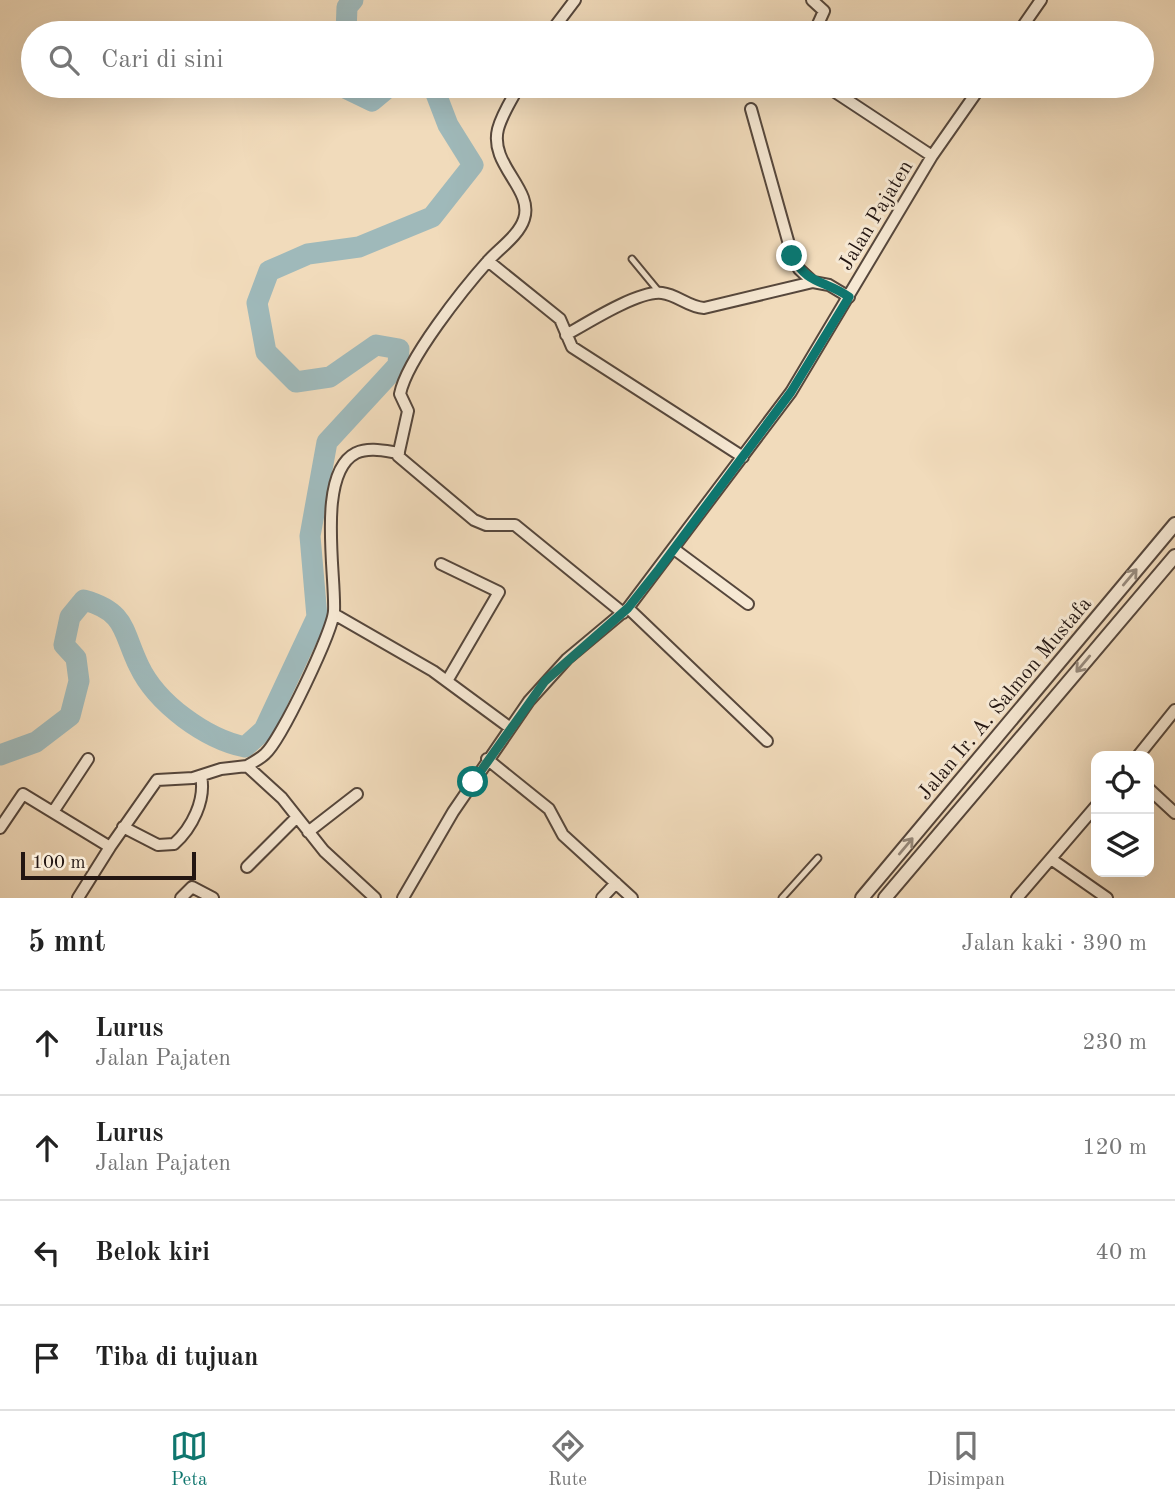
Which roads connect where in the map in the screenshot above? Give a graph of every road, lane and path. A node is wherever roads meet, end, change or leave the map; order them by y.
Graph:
1 (575, 0) edge
2 (812, 0) edge
3 (1041, 0) edge
4 (559, 21) edge
5 (819, 21) edge
6 (1026, 21) edge
7 (513, 98) edge
8 (844, 98) edge
9 (973, 98) edge
10 (751, 109) dead end
11 (932, 156) junction
12 (632, 259) dead end
13 (488, 261) junction
14 (813, 282) junction
15 (660, 293) junction
16 (849, 297) junction
17 (566, 335) junction
18 (398, 453) junction
19 (743, 457) junction
20 (1175, 524) edge
21 (674, 549) junction
22 (1175, 556) edge
23 (441, 564) dead end
24 (748, 604) dead end
25 (625, 611) junction
26 (334, 614) junction
27 (447, 681) junction
28 (1175, 710) edge
29 (509, 727) junction
30 (767, 741) dead end
31 (1142, 751) edge
32 (88, 759) dead end
33 (487, 759) junction
34 (247, 766) junction
35 (201, 776) junction
36 (357, 794) dead end
37 (1154, 794) edge
38 (53, 812) junction
39 (1091, 812) edge
40 (1175, 813) edge
41 (297, 817) junction
42 (123, 827) junction
43 (0, 828) edge
44 (308, 832) junction
45 (110, 847) junction
46 (818, 858) dead end
47 (1051, 859) junction
48 (247, 867) dead end
49 (616, 883) junction
50 (79, 898) edge
51 (181, 898) edge
52 (213, 898) edge
53 (375, 898) edge
54 (403, 898) edge
55 (603, 898) edge
56 (632, 898) edge
57 (782, 898) edge
58 (862, 898) edge
59 (886, 898) edge
60 (1017, 898) edge
61 (1107, 898) edge

1 - 4 street
2 - 5 street
3 - 6 street
7 - 13 street
8 - 11 street
9 - 11 street, Jalan Pajaten
10 - 14 street
11 - 16 street, Jalan Pajaten
12 - 15 lane
13 - 17 street
13 - 18 street
14 - 15 street
14 - 16 street
15 - 17 street
16 - 19 street, Jalan Pajaten
17 - 19 street
18 - 25 street
18 - 26 street
19 - 21 street, Jalan Pajaten
58 -> 20 street, Jalan Ir. A. Salmon Mustafa
21 - 24 street
21 - 25 street, Jalan Pajaten
22 -> 59 street, Jalan Ir. A. Salmon Mustafa
23 - 27 street
25 - 29 street, Jalan Pajaten
25 - 30 street
26 - 27 street
26 - 34 street
27 - 29 street
28 - 31 street
29 - 33 street, Jalan Pajaten
32 - 38 street
33 - 49 street
33 - 54 street, Jalan Pajaten
34 - 35 street
34 - 41 street
35 - 42 street
35 - 42 street
36 - 44 street
37 - 40 street
38 - 43 street
38 - 45 street
39 - 47 street
41 - 44 street
41 - 48 street
42 - 45 street
44 - 53 street
45 - 50 street
46 - 57 lane
47 - 60 street
47 - 61 street
49 - 55 street
49 - 56 street
51 - 52 street

